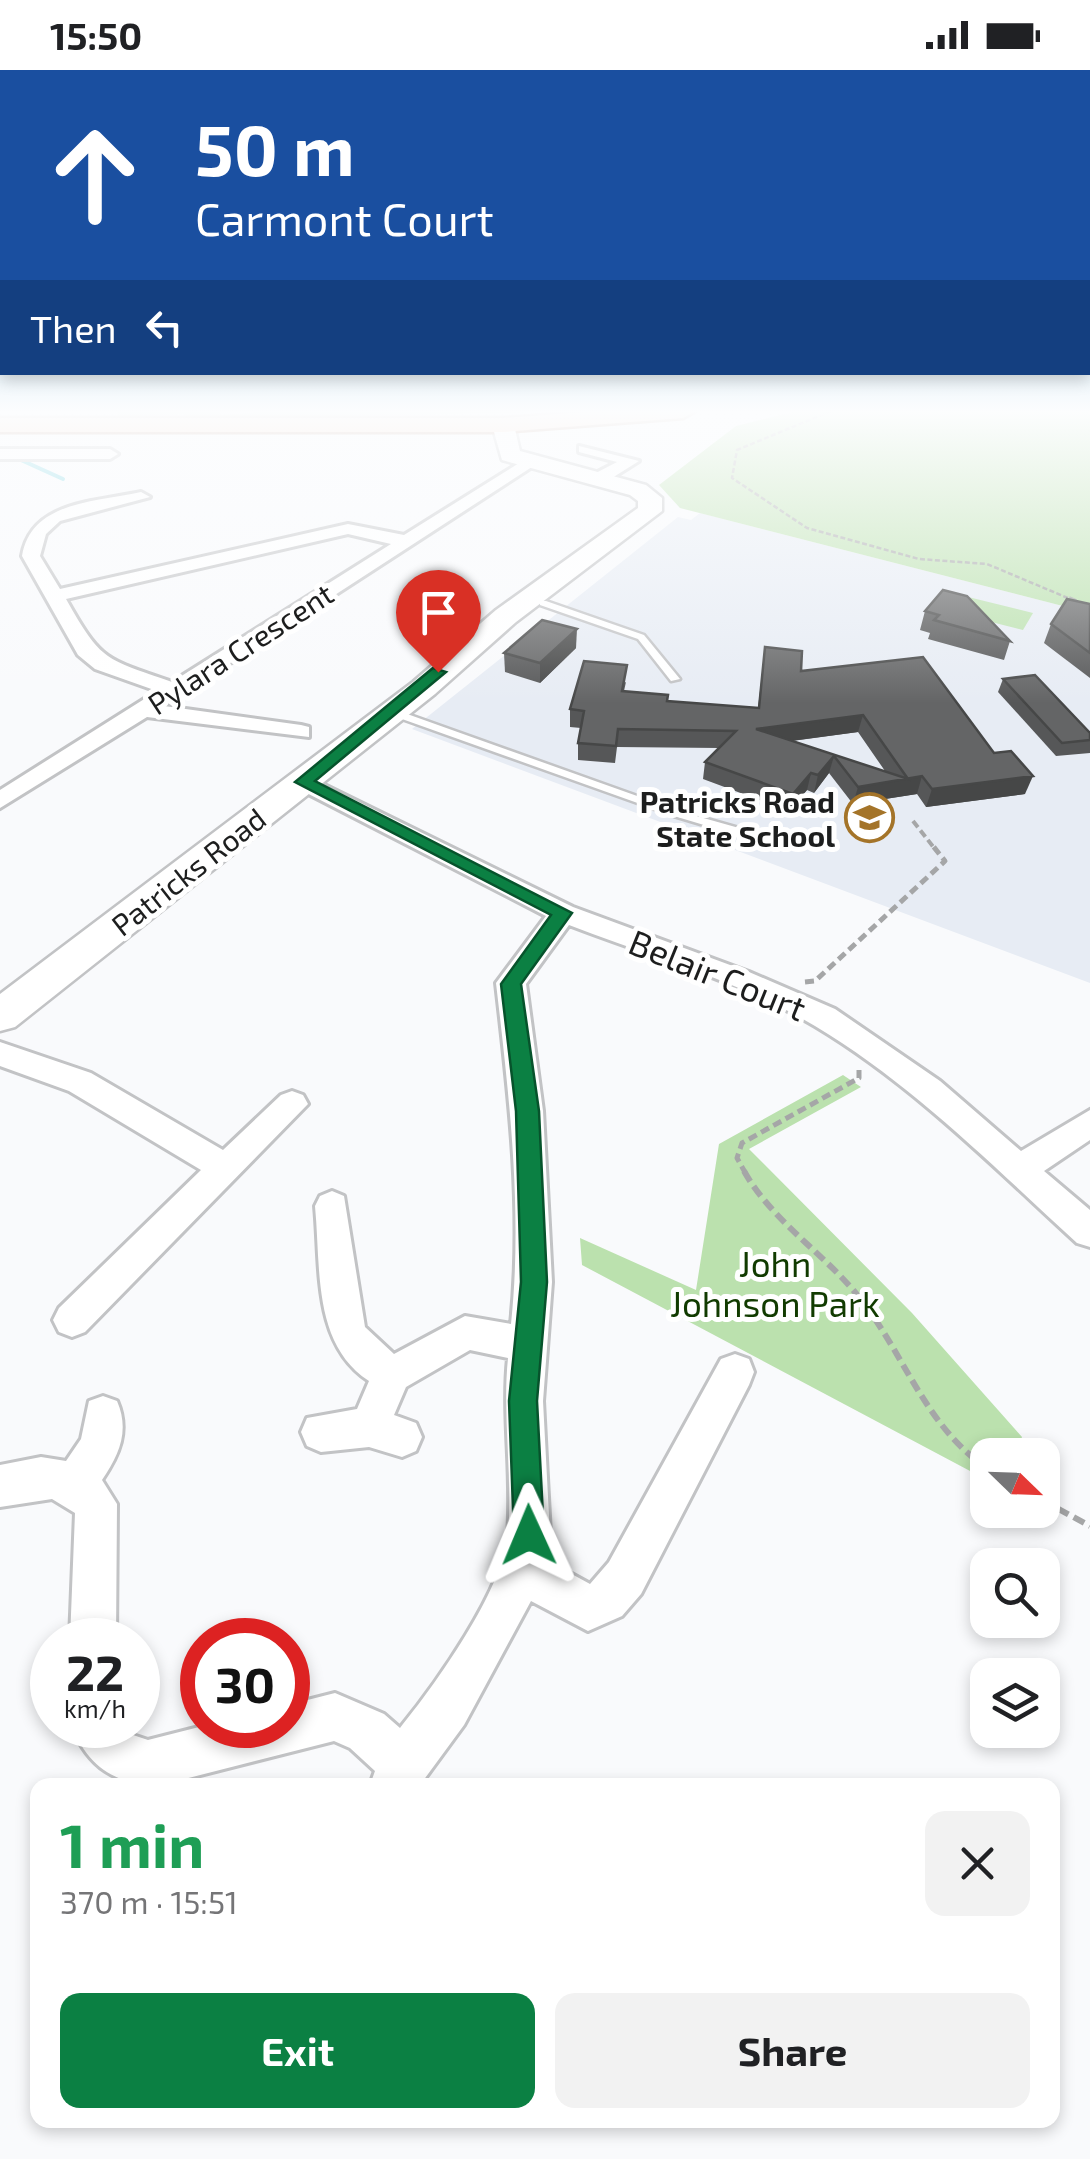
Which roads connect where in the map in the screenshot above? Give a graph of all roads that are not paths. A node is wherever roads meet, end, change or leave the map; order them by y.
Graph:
1 (85, 508) edge
2 (457, 508) edge
3 (650, 508) edge
4 (405, 541) junction
5 (604, 547) junction
6 (55, 596) junction
7 (543, 603) junction
8 (675, 679) dead end
9 (424, 688) junction
10 (175, 690) junction
11 (144, 710) junction
12 (392, 712) junction
13 (300, 732) dead end
14 (0, 774) edge
15 (304, 782) junction
16 (26, 784) junction
17 (0, 801) edge
18 (807, 838) dead end
19 (563, 913) junction
20 (0, 1016) edge
21 (0, 1054) edge
22 (292, 1104) dead end
23 (1090, 1122) edge
24 (226, 1168) junction
25 (1019, 1170) junction
26 (332, 1206) dead end
27 (1090, 1232) edge
28 (72, 1320) dead end
29 (528, 1346) junction
30 (735, 1372) dead end
31 (392, 1374) junction
32 (103, 1414) dead end
33 (320, 1432) dead end
34 (76, 1482) junction
35 (0, 1486) edge
36 (522, 1571) junction
37 (93, 1618) edge
38 (113, 1748) edge
39 (398, 1774) edge

1 - 6 street
2 - 4 street, Pylara Crescent
3 - 5 main road, Patricks Road
4 - 6 street
4 - 10 street, Pylara Crescent
5 - 7 main road, Patricks Road
5 - 9 main road, Patricks Road
6 - 10 street
7 - 8 lane
7 - 9 main road, Patricks Road
9 - 12 main road, Patricks Road
10 - 11 street, Pylara Crescent
11 - 13 street
11 - 16 street, Pylara Crescent
12 - 15 main road, Patricks Road
12 - 18 lane
14 - 16 street
15 - 19 street, Belair Court
15 - 20 main road, Patricks Road
16 - 17 street, Pylara Crescent
19 - 25 street, Belair Court
19 - 29 street
21 - 24 street
22 - 24 street
23 - 25 street
24 - 28 street
25 - 27 street, Belair Court
26 - 31 street
29 - 31 street
29 - 36 street
30 - 36 street
31 - 33 street
32 - 34 street
34 - 35 street
34 - 37 street
36 - 39 street
38 - 39 street

